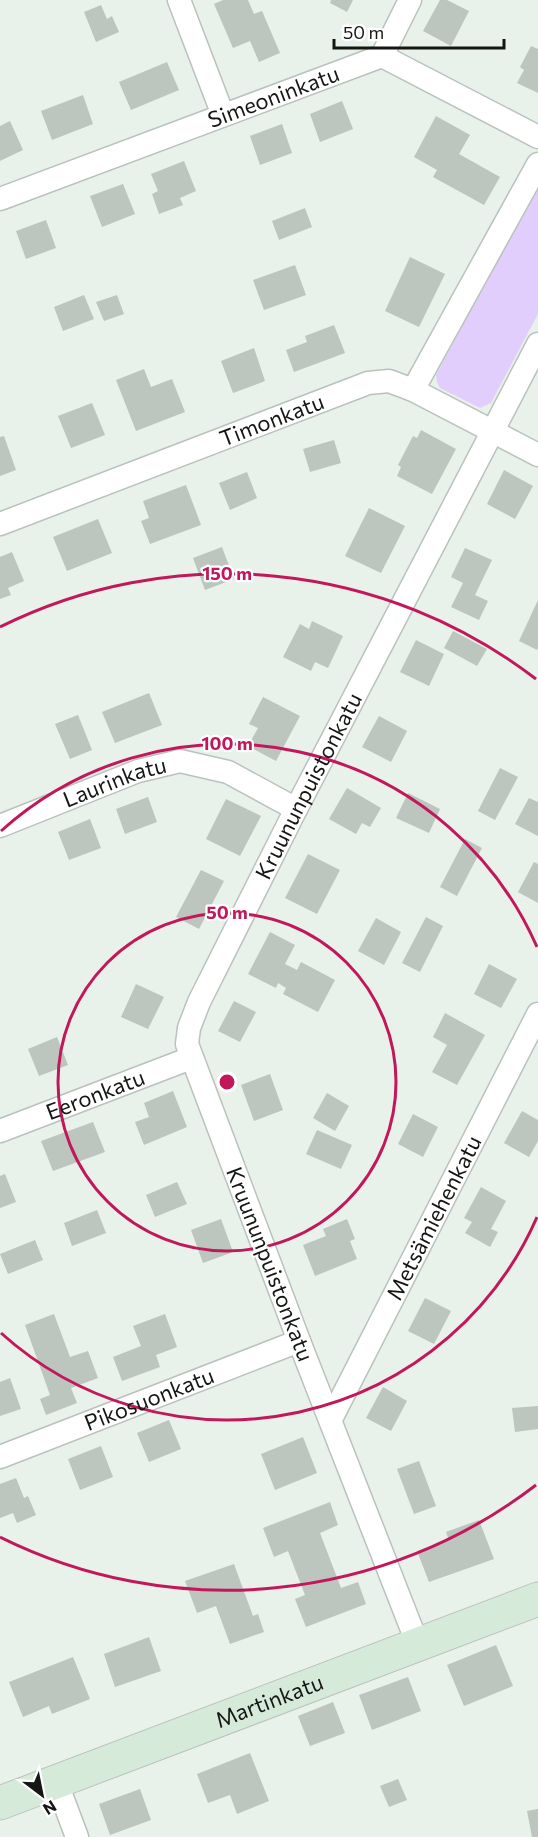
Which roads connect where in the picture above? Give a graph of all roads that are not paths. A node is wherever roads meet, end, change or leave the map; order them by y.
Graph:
1 (179, 0) edge
2 (410, 0) edge
3 (382, 56) junction
4 (223, 115) junction
5 (538, 137) edge
6 (538, 164) edge
7 (0, 199) edge
8 (538, 344) edge
9 (413, 390) junction
10 (492, 432) junction
11 (538, 455) edge
12 (0, 524) edge
13 (296, 809) junction
14 (0, 826) edge
15 (538, 1014) edge
16 (191, 1058) junction
17 (0, 1131) edge
18 (300, 1341) junction
19 (330, 1419) junction
20 (0, 1457) edge
21 (538, 1599) edge
22 (418, 1645) junction
23 (56, 1781) junction
24 (0, 1803) edge
25 (77, 1837) edge

1 - 4 street
2 - 3 street
3 - 4 street, Simeoninkatu
3 - 5 street
4 - 7 street, Simeoninkatu
6 - 9 street
8 - 10 street, Kruununpuistonkatu
9 - 10 street, Timonkatu
9 - 12 street, Timonkatu
10 - 11 street, Timonkatu
10 - 13 street, Kruununpuistonkatu
13 - 14 street, Laurinkatu
13 - 16 street, Kruununpuistonkatu
15 - 19 street, Metsämiehenkatu
16 - 17 street, Eeronkatu
16 - 18 street, Kruununpuistonkatu
18 - 19 street, Kruununpuistonkatu
18 - 20 street, Pikosuonkatu
19 - 22 street, Kruununpuistonkatu
21 - 22 street, Martinkatu
22 - 23 street, Martinkatu
23 - 24 street, Martinkatu
23 - 25 street

